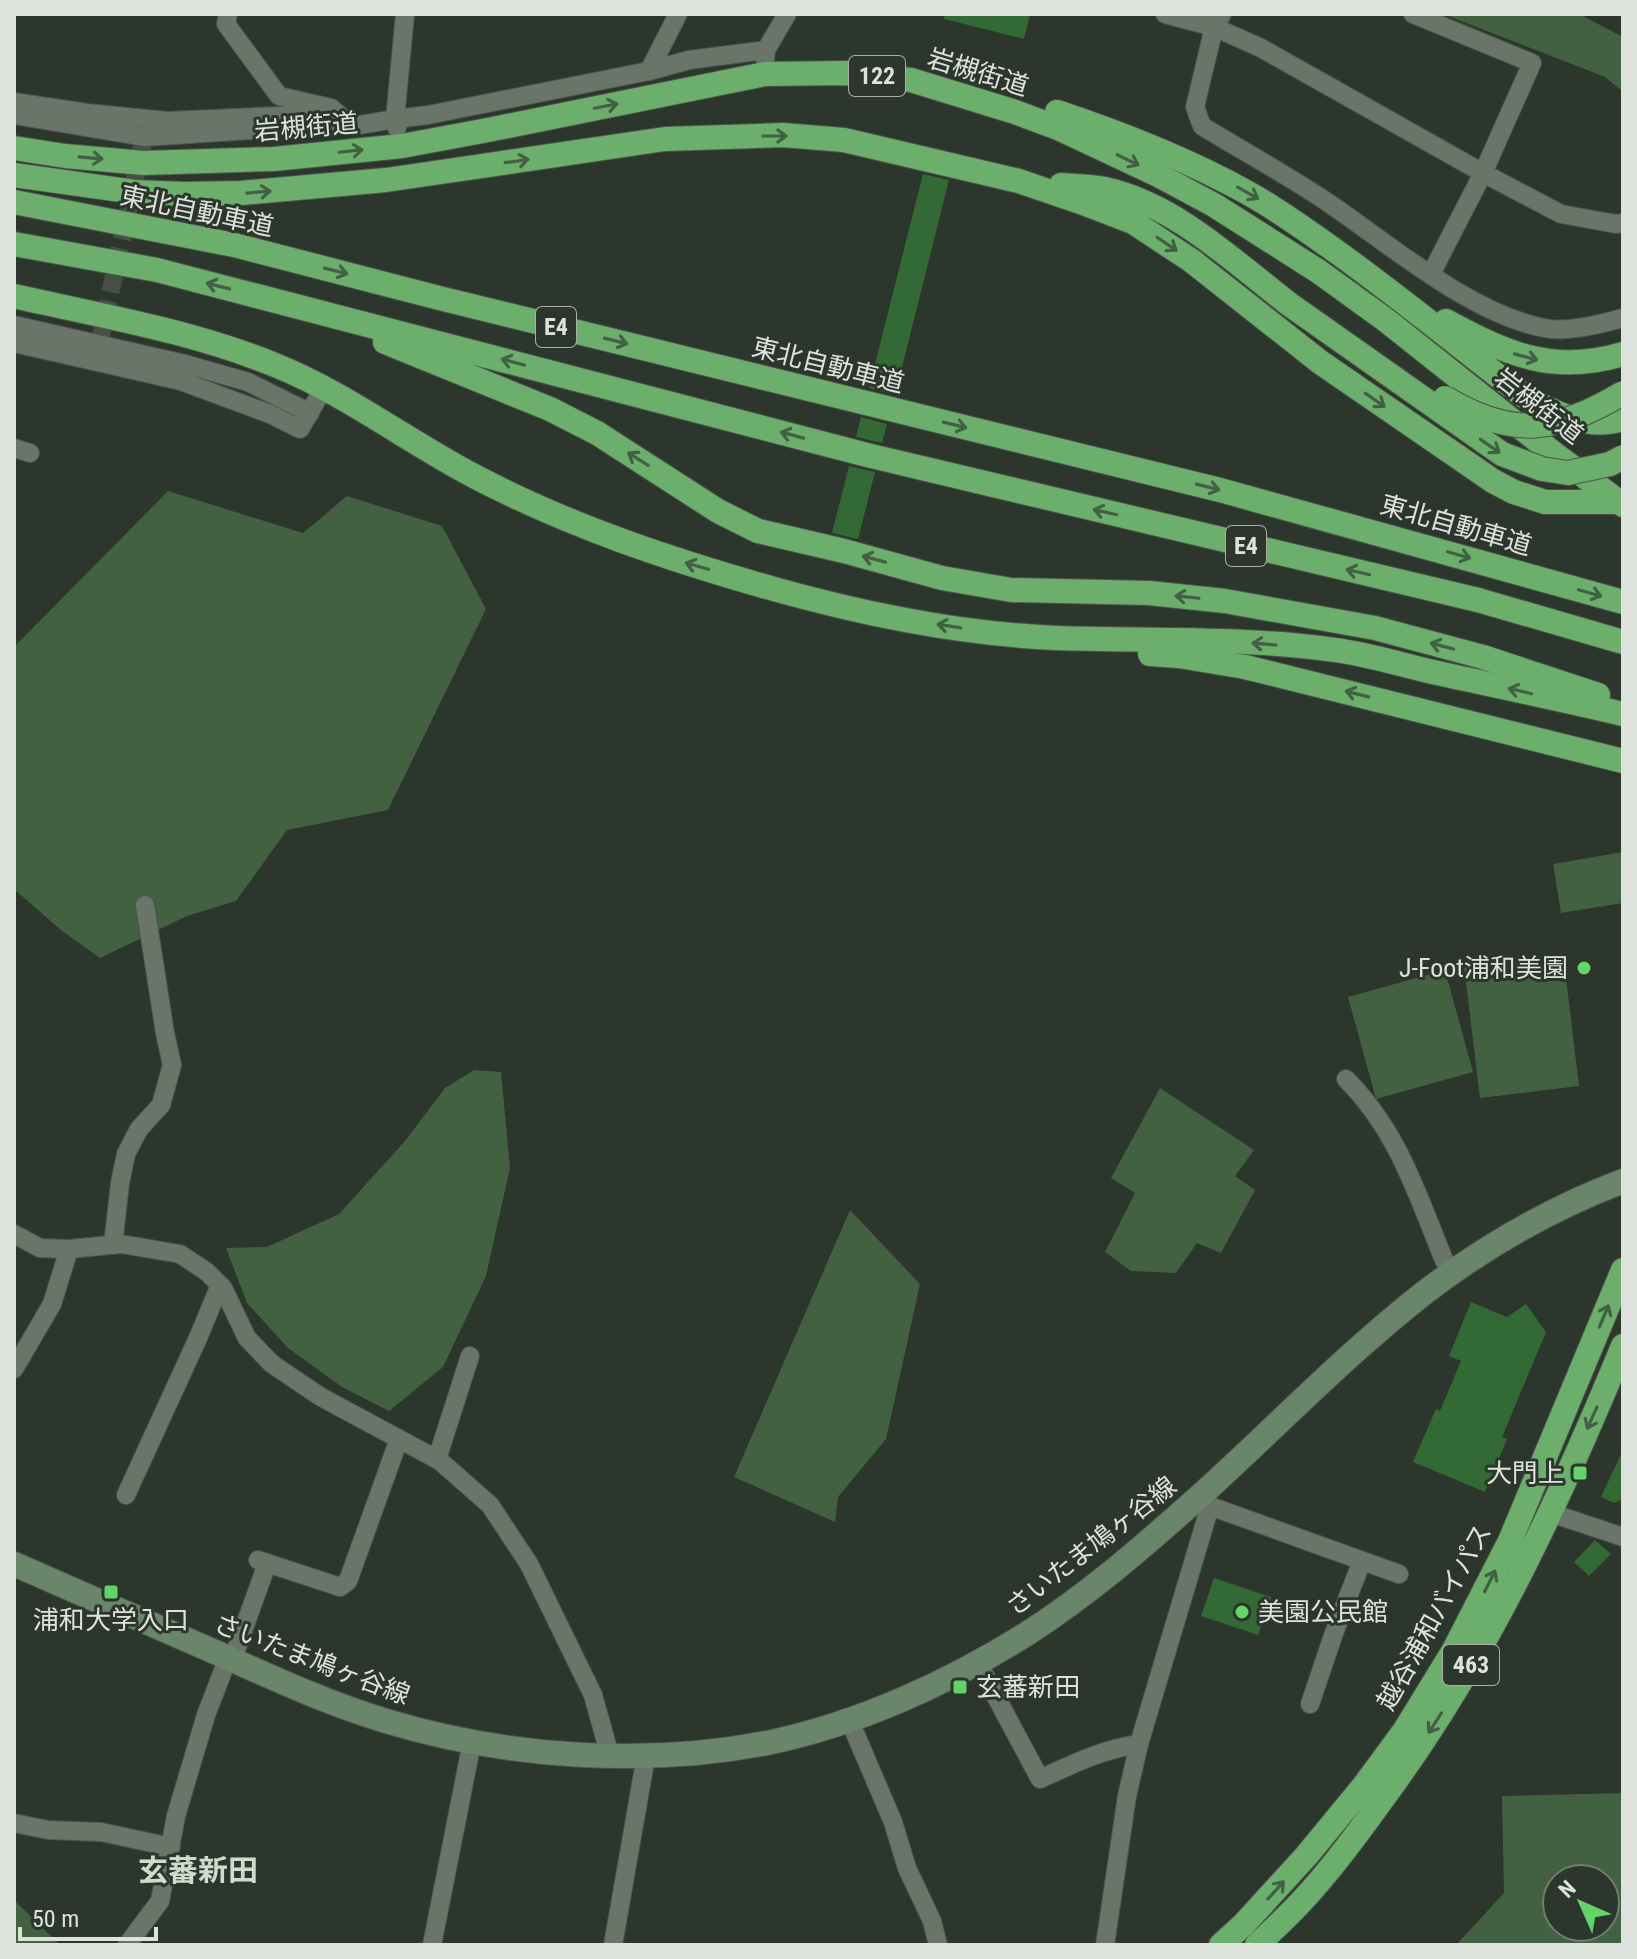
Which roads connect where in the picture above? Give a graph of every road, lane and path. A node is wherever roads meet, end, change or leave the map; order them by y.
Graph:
1 (228, 14) edge
2 (405, 14) edge
3 (678, 14) edge
4 (787, 14) edge
5 (1165, 14) edge
6 (1413, 14) edge
7 (1218, 20) edge
8 (765, 62) junction
9 (649, 71) junction
10 (911, 80) junction
11 (14, 102) edge
12 (331, 108) junction
13 (14, 115) edge
14 (395, 119) junction
15 (346, 120) junction
16 (402, 146) junction
17 (14, 148) edge
18 (1483, 173) junction
19 (14, 175) edge
20 (1019, 181) junction
21 (14, 202) edge
22 (1623, 223) edge
23 (14, 244) edge
24 (1359, 268) junction
25 (1431, 274) junction
26 (14, 296) edge
27 (1289, 304) junction
28 (294, 305) junction
29 (1623, 318) edge
30 (14, 325) edge
31 (14, 343) edge
32 (1623, 354) edge
33 (323, 389) junction
34 (1623, 393) edge
35 (310, 413) junction
36 (1623, 419) edge
37 (1623, 457) edge
38 (1620, 504) edge
39 (1623, 602) edge
40 (983, 632) junction
41 (1623, 642) edge
42 (1623, 703) edge
43 (1623, 714) edge
44 (1623, 761) edge
45 (145, 905) dead end
46 (1346, 1079) dead end
47 (1623, 1181) edge
48 (14, 1234) edge
49 (113, 1245) junction
50 (69, 1249) junction
51 (1623, 1270) edge
52 (1453, 1272) junction
53 (220, 1285) junction
54 (1623, 1346) edge
55 (470, 1356) dead end
56 (14, 1369) edge
57 (399, 1439) junction
58 (437, 1459) junction
59 (126, 1495) dead end
60 (1205, 1501) junction
61 (1551, 1513) junction
62 (1623, 1537) edge
63 (1362, 1561) junction
64 (14, 1564) edge
65 (1399, 1574) dead end
66 (228, 1658) junction
67 (978, 1663) junction
68 (1310, 1704) dead end
69 (849, 1719) junction
70 (472, 1742) junction
71 (1139, 1744) junction
72 (610, 1756) junction
73 (646, 1756) junction
74 (14, 1823) edge
75 (171, 1847) junction
76 (127, 1945) edge
77 (432, 1945) edge
78 (613, 1945) edge
79 (938, 1945) edge
80 (1105, 1945) edge
81 (1221, 1945) edge
82 (1257, 1945) edge

1 - 12 street
2 - 14 street
3 - 9 street
4 - 8 street
5 - 7 street
6 - 18 street
7 - 18 street
7 - 25 street
8 - 9 street
8 - 10 highway, 岩槻街道 / 122
16 -> 8 highway, 岩槻街道 / 122
9 - 14 street
10 -> 24 highway
10 -> 38 highway, 岩槻街道 / 122
11 - 12 street
12 - 15 street
13 - 15 street
14 - 15 street
14 - 16 street
17 -> 16 highway, 岩槻街道 / 122
18 - 22 street
18 - 25 street
19 -> 20 highway
20 - 27 highway
20 -> 38 highway
21 -> 39 highway, 東北自動車道 / E4
28 -> 23 highway, E4
24 -> 32 highway
24 - 36 highway
25 - 29 street
26 - 33 highway
27 - 34 highway, bridge
27 -> 37 highway, bridge
41 -> 28 highway, E4
42 -> 28 highway
30 - 35 street
31 - 35 street
33 - 35 street
40 -> 33 highway
43 -> 40 highway
44 -> 40 highway
45 - 49 street
46 - 52 street
47 - 52 main road, さいたま鳩ヶ谷線
48 - 50 street
49 - 50 street
49 - 53 street
50 - 56 street
81 -> 51 highway, 越谷浦和バイパス / 463
52 - 60 main road, さいたま鳩ヶ谷線
53 - 57 street
53 - 59 street
54 -> 61 highway, 越谷浦和バイパス / 463
55 - 58 street
57 - 58 street
57 - 66 street
58 - 72 street
60 - 63 street
60 - 67 main road, さいたま鳩ヶ谷線
60 - 71 street
61 - 62 street
61 -> 82 highway, 越谷浦和バイパス / 463
63 - 65 street
63 - 68 street
64 - 66 main road, さいたま鳩ヶ谷線
66 - 70 main road, さいたま鳩ヶ谷線
66 - 75 street
67 - 69 main road, さいたま鳩ヶ谷線
67 - 71 street
69 - 73 main road, さいたま鳩ヶ谷線
69 - 79 street
70 - 72 main road, さいたま鳩ヶ谷線
70 - 77 street
71 - 80 street
72 - 73 main road, さいたま鳩ヶ谷線
73 - 78 street
74 - 75 street
75 - 76 street

